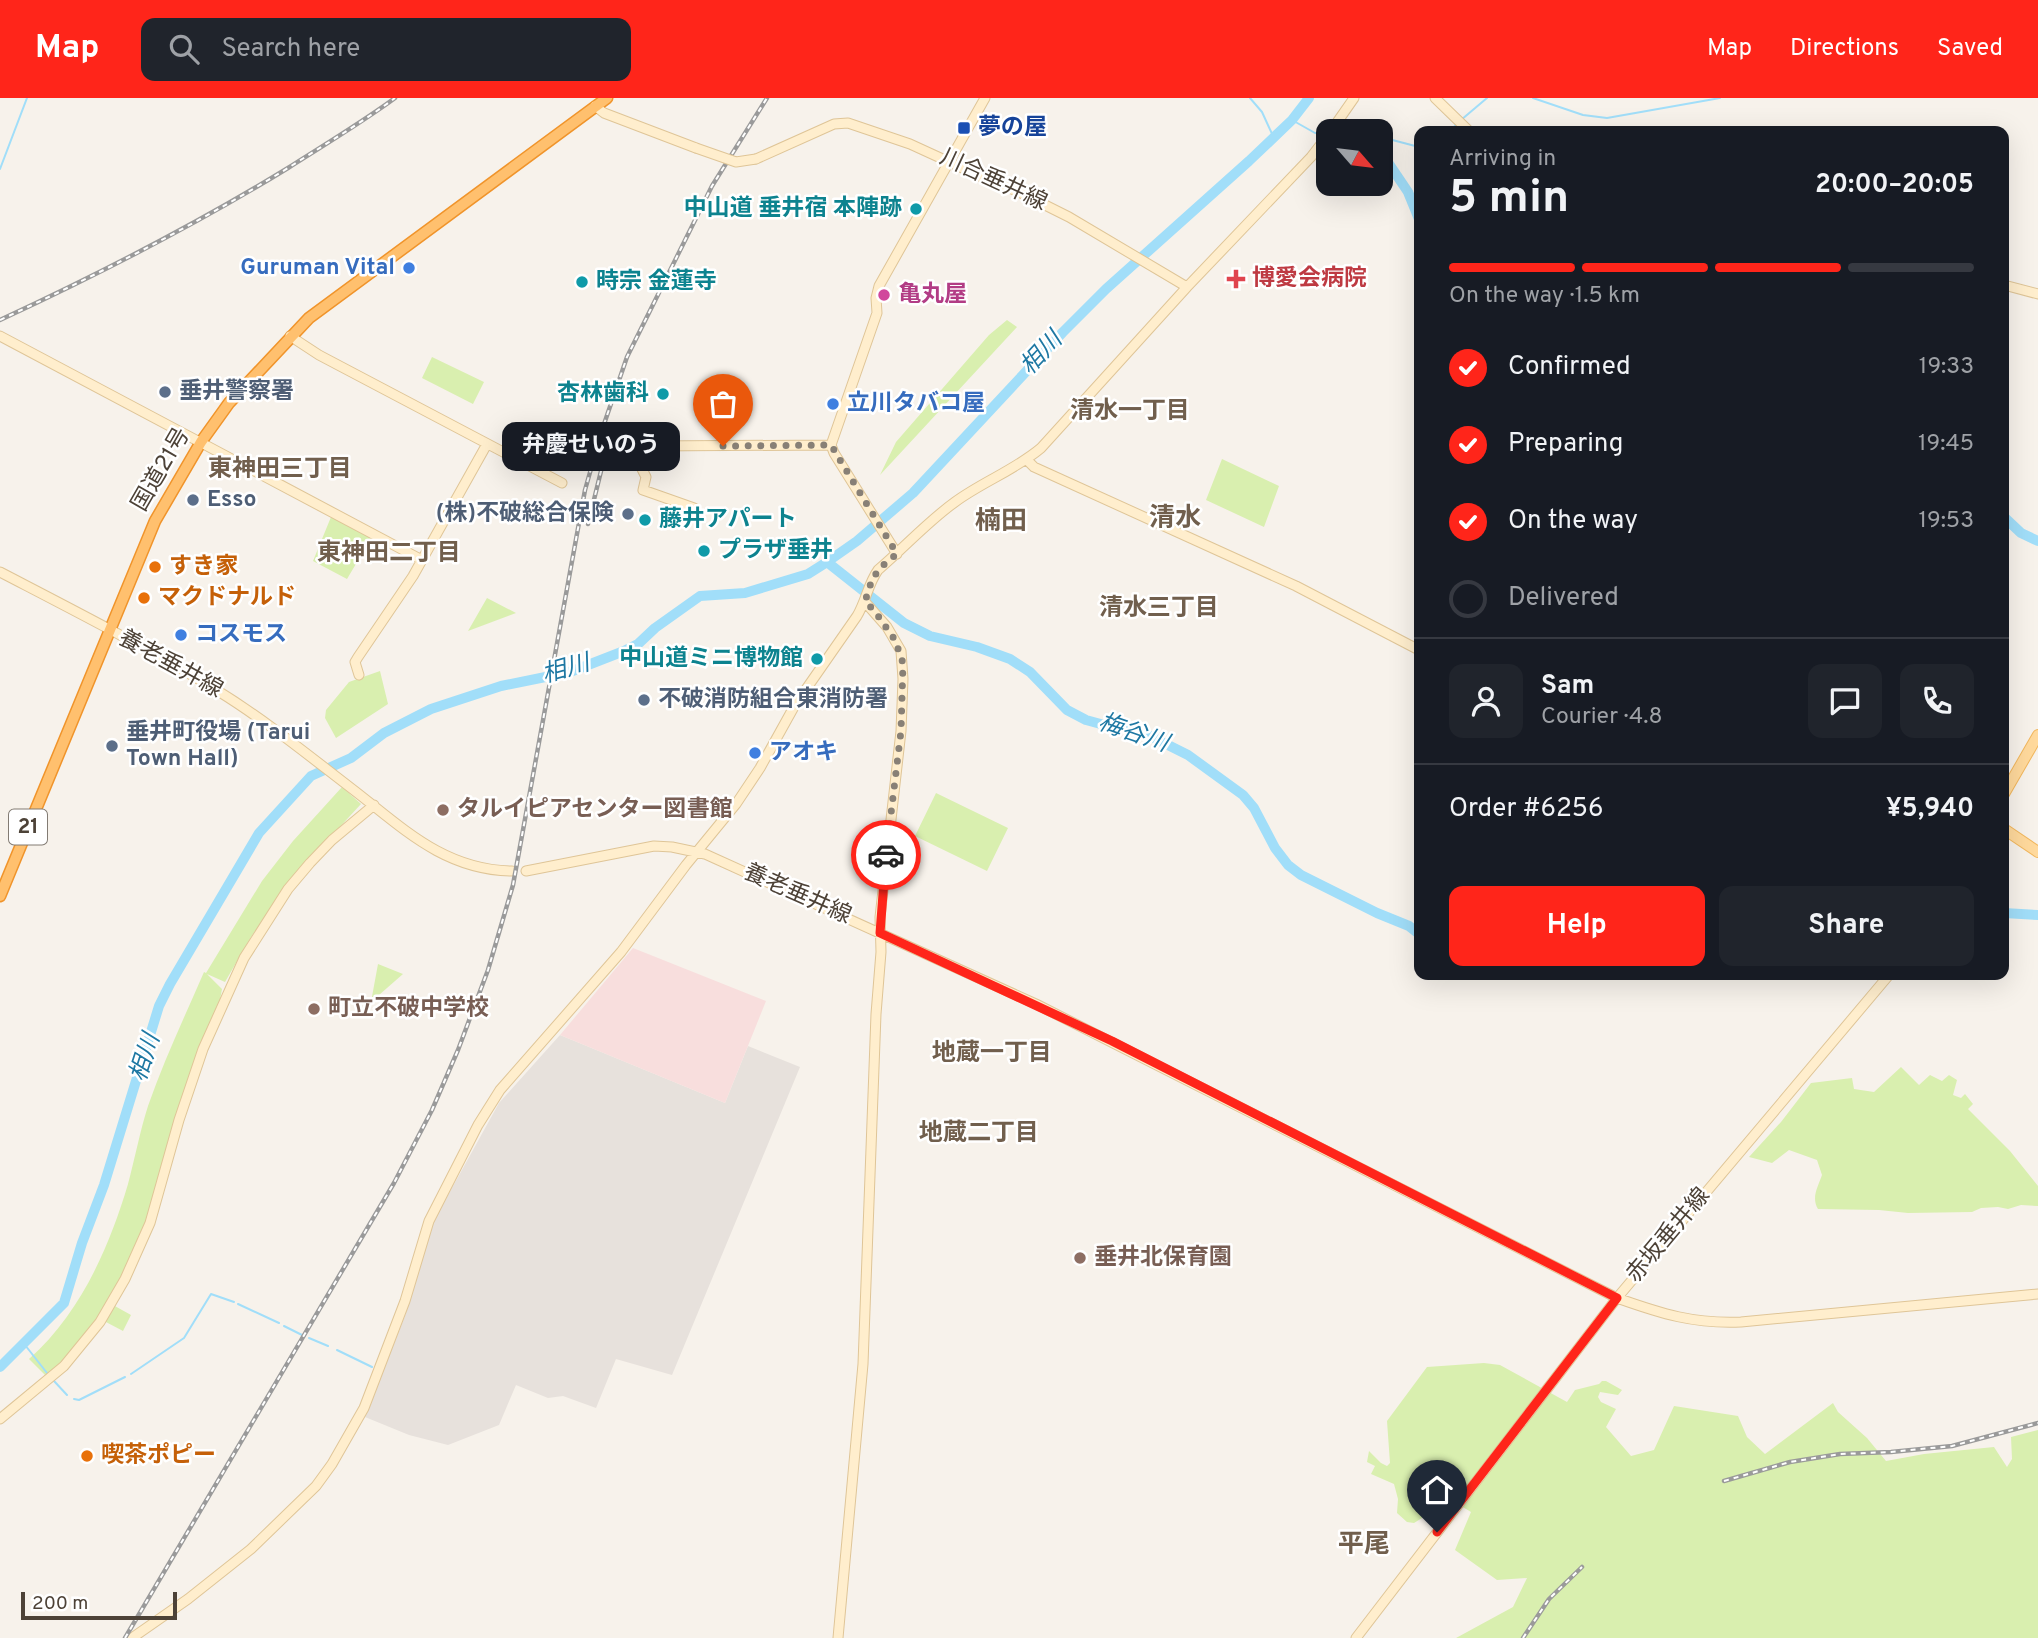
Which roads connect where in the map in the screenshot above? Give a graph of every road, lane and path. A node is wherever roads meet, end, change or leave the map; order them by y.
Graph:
1 (607, 98) edge
2 (985, 98) edge
3 (1353, 98) edge
4 (1435, 98) edge
5 (595, 106) junction
6 (1339, 119) edge
7 (1463, 126) edge
8 (1316, 151) edge
9 (950, 161) junction
10 (1184, 286) junction
11 (2009, 286) edge
12 (2038, 294) edge
13 (0, 336) edge
14 (290, 336) junction
15 (201, 442) junction
16 (486, 443) junction
17 (831, 445) junction
18 (1027, 460) junction
19 (562, 483) dead end
20 (694, 508) dead end
21 (895, 552) junction
22 (422, 560) junction
23 (0, 572) edge
24 (866, 599) junction
25 (108, 631) junction
26 (1414, 647) edge
27 (359, 675) dead end
28 (2038, 735) edge
29 (2009, 785) edge
30 (374, 805) junction
31 (2009, 832) edge
32 (696, 851) junction
33 (2038, 852) edge
34 (512, 871) dead end
35 (526, 871) dead end
36 (0, 896) edge
37 (880, 933) junction
38 (1885, 980) edge
39 (2038, 1293) edge
40 (1617, 1298) junction
41 (0, 1419) edge
42 (132, 1638) edge
43 (838, 1638) edge
44 (1356, 1638) edge

1 - 5 highway, 国道21号 / 21
2 - 9 street
3 - 6 street
4 - 7 street
5 - 9 street, 川合垂井線, bridge
5 - 14 highway, 国道21号 / 21
8 - 10 street
9 - 10 street, 川合垂井線
9 - 17 street
10 - 18 street
11 - 12 street
13 - 15 street
14 - 15 highway, 国道21号 / 21
14 - 16 street
15 - 22 street
15 - 25 highway, 国道21号 / 21
16 - 19 street
16 - 22 street
17 - 20 street
17 - 21 street
18 - 21 street
18 - 26 street
21 - 24 street
22 - 27 street
23 - 25 street, 養老垂井線
24 - 32 street
24 - 37 street
25 - 30 street, 養老垂井線
25 - 36 highway, 国道21号 / 21
28 - 29 main road
30 - 34 street, 養老垂井線
30 - 41 street
31 - 33 main road
32 - 35 street, 養老垂井線
32 - 37 street, 養老垂井線
32 - 42 street
37 - 40 street, 養老垂井線
37 - 43 street
38 - 40 street, 赤坂垂井線
39 - 40 street, 養老垂井線
40 - 44 street, 赤坂垂井線

